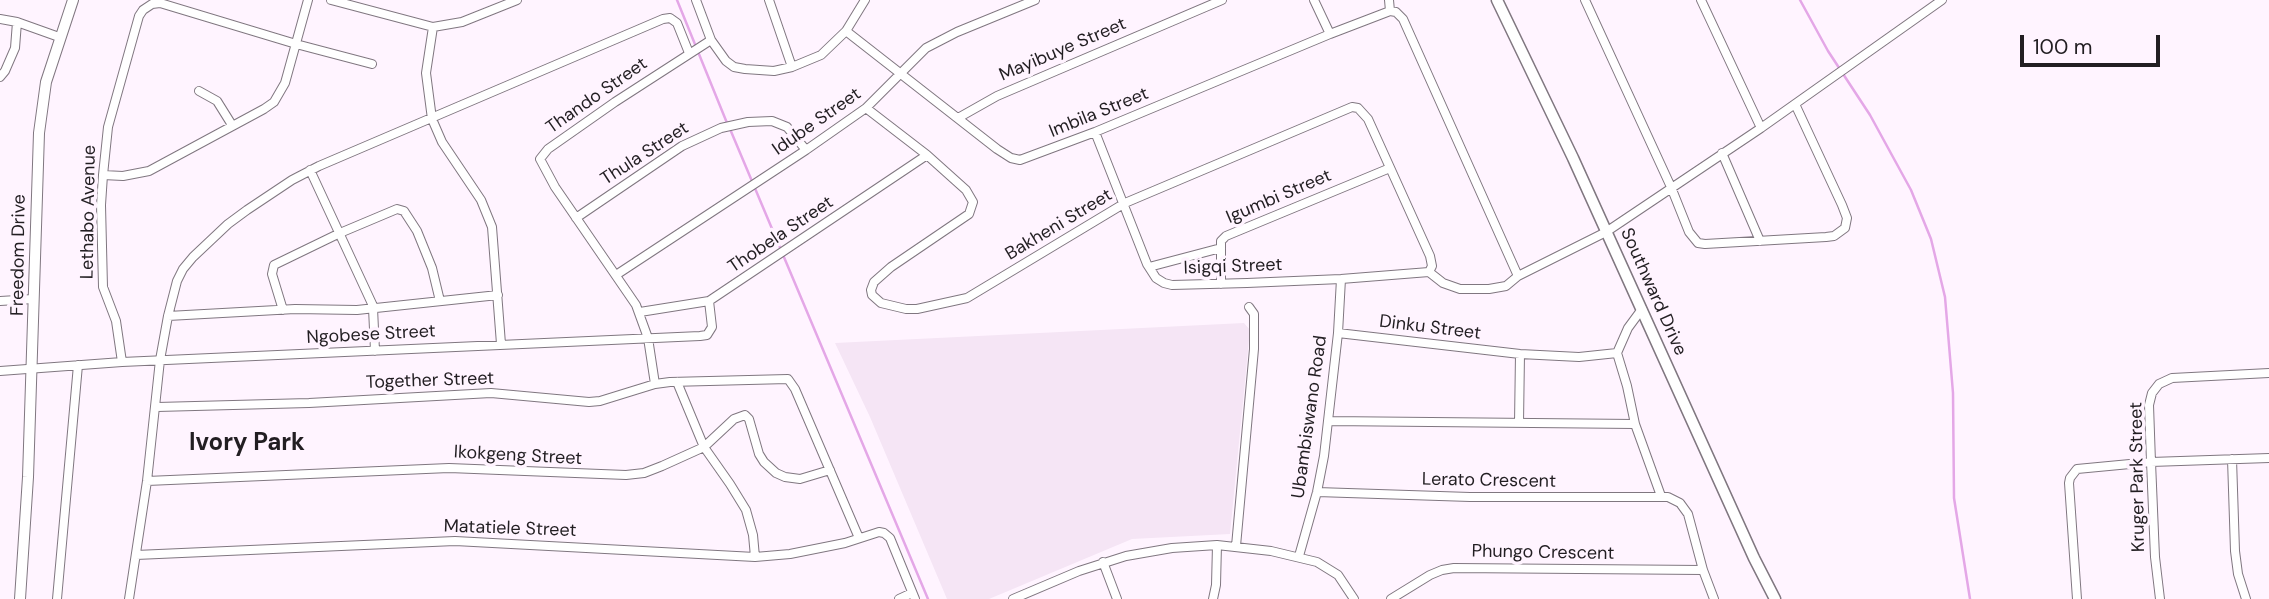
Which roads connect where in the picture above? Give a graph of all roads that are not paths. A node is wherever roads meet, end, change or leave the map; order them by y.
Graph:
1 (73, 0) edge
2 (308, 0) edge
3 (331, 0) edge
4 (517, 0) edge
5 (696, 0) edge
6 (769, 0) edge
7 (865, 0) edge
8 (1035, 0) edge
9 (1222, 0) edge
10 (1314, 0) edge
11 (1389, 0) edge
12 (1497, 0) edge
13 (1585, 0) edge
14 (1701, 0) edge
15 (1942, 0) edge
16 (1390, 11) junction
17 (0, 19) edge
18 (17, 22) junction
19 (433, 27) junction
20 (846, 31) junction
21 (1330, 34) junction
22 (59, 37) junction
23 (710, 40) junction
24 (296, 44) junction
25 (689, 53) junction
26 (372, 64) dead end
27 (792, 67) junction
28 (901, 74) junction
29 (0, 77) edge
30 (199, 91) dead end
31 (1795, 104) junction
32 (866, 108) junction
33 (958, 118) junction
34 (432, 119) junction
35 (232, 125) junction
36 (1761, 128) junction
37 (1095, 132) junction
38 (806, 150) junction
39 (1722, 153) junction
40 (927, 155) junction
41 (1390, 169) junction
42 (310, 170) junction
43 (103, 175) junction
44 (1671, 187) junction
45 (1125, 203) junction
46 (576, 218) junction
47 (1606, 232) junction
48 (340, 233) junction
49 (1760, 241) junction
50 (1221, 248) junction
51 (1149, 267) junction
52 (1429, 272) junction
53 (616, 275) junction
54 (1518, 275) junction
55 (1341, 279) junction
56 (1222, 284) junction
57 (498, 295) junction
58 (33, 299) junction
59 (0, 301) edge
60 (440, 301) junction
61 (709, 301) junction
62 (1249, 307) dead end
63 (374, 308) junction
64 (1642, 309) junction
65 (283, 310) junction
66 (640, 312) junction
67 (167, 316) junction
68 (1338, 333) junction
69 (648, 338) junction
70 (500, 344) junction
71 (375, 351) junction
72 (1616, 353) junction
73 (1520, 354) junction
74 (160, 360) junction
75 (122, 362) junction
76 (78, 365) junction
77 (32, 368) junction
78 (0, 371) edge
79 (2269, 373) edge
80 (677, 382) junction
81 (655, 384) junction
82 (157, 407) junction
83 (1328, 421) junction
84 (1519, 423) junction
85 (1635, 424) junction
86 (704, 447) junction
87 (2269, 458) edge
88 (2232, 459) junction
89 (2151, 462) junction
90 (830, 470) junction
91 (148, 481) junction
92 (1317, 492) junction
93 (1661, 496) junction
94 (859, 538) junction
95 (1217, 545) junction
96 (1236, 546) junction
97 (136, 555) junction
98 (1298, 556) junction
99 (755, 557) junction
100 (1103, 562) junction
101 (1703, 570) junction
102 (914, 596) edge
103 (1029, 596) edge
104 (20, 599) edge
105 (57, 599) edge
106 (129, 599) edge
107 (899, 599) edge
108 (1013, 599) edge
109 (1117, 599) edge
110 (1213, 599) edge
111 (1354, 599) edge
112 (1391, 599) edge
113 (1714, 599) edge
114 (1775, 599) edge
115 (2077, 599) edge
116 (2160, 599) edge
117 (2246, 599) edge

1 - 22 street, Freedom Drive
2 - 24 street
3 - 19 street
4 - 19 street
5 - 23 street
6 - 27 street
7 - 20 street
8 - 28 street, Idube Street
9 - 33 street, Mayibuye Street
10 - 21 street
11 - 16 street
12 - 47 main road, Southward Drive
13 - 44 street
14 - 36 street
15 - 31 street
16 - 21 street, Imbila Street
16 - 54 street
17 - 18 street
18 - 22 street
18 - 29 street
19 - 34 street
20 - 27 street
20 - 28 street, Imbila Street
21 - 37 street, Imbila Street
22 - 58 street, Freedom Drive
23 - 25 street, Thando Street
23 - 27 street
24 - 26 street, Lethabo Avenue
24 - 35 street
24 - 43 street, Lethabo Avenue
25 - 34 street
25 - 46 street, Thando Street
28 - 32 street, Idube Street
28 - 33 street, Imbila Street
30 - 35 street
31 - 36 street
31 - 49 street
32 - 38 street, Idube Street
32 - 40 street, Bakheni Street
33 - 37 street, Imbila Street
34 - 42 street
34 - 57 street
35 - 43 street
36 - 39 street
37 - 45 street
38 - 46 street, Thula Street
38 - 53 street, Idube Street
39 - 44 street
39 - 49 street
40 - 45 street, Bakheni Street
40 - 61 street, Thobela Street
41 - 45 street, Bakheni Street
41 - 50 street, Igumbi Street
41 - 52 street, Bakheni Street
42 - 48 street
42 - 67 street
43 - 75 street, Lethabo Avenue
44 - 47 street
44 - 49 street
45 - 51 street
46 - 53 street, Thando Street
47 - 54 street
47 - 64 main road, Southward Drive
48 - 60 street
48 - 63 street
48 - 65 street
50 - 51 street
50 - 56 street, Igumbi Street
51 - 56 street, Isigqi Street
52 - 54 street
52 - 55 street, Isigqi Street
53 - 66 street, Thando Street
55 - 56 street, Isigqi Street
55 - 68 street, Ubambiswano Road
57 - 60 street
57 - 70 street
58 - 59 street
58 - 77 street, Freedom Drive
60 - 63 street
61 - 66 street, Thobela Street
61 - 69 street, Ngobese Street
62 - 96 street
63 - 65 street
63 - 71 street
64 - 72 street
64 - 114 main road, Southward Drive
65 - 67 street
66 - 69 street, Thando Street
67 - 74 street
68 - 73 street, Dinku Street
68 - 83 street, Ubambiswano Road
69 - 70 street, Ngobese Street
69 - 81 street
70 - 71 street, Ngobese Street
71 - 74 street, Ngobese Street
72 - 73 street, Dinku Street
72 - 85 street
73 - 84 street
74 - 75 street, Ngobese Street
74 - 82 street
75 - 76 street, Ngobese Street
76 - 77 street, Ngobese Street
76 - 105 street
77 - 78 street, Ngobese Street
77 - 104 street, Freedom Drive
79 - 89 street, Kruger Park Street
80 - 81 street, Together Street
80 - 86 street
80 - 90 street, Together Street
81 - 82 street, Together Street
82 - 91 street
83 - 84 street
83 - 92 street, Ubambiswano Road
84 - 85 street
85 - 93 street
86 - 90 street, Ikokgeng Street
86 - 91 street, Ikokgeng Street
86 - 99 street
87 - 88 street
88 - 89 street
88 - 117 street
89 - 115 street
89 - 116 street, Kruger Park Street
90 - 94 street
91 - 97 street
92 - 93 street, Lerato Crescent
92 - 98 street, Ubambiswano Road
93 - 101 street
94 - 99 street, Matatiele Street
94 - 102 street, Matatiele Street
95 - 96 street
95 - 100 street
95 - 110 street
96 - 98 street
97 - 99 street, Matatiele Street
97 - 106 street
98 - 111 street
100 - 103 street
100 - 109 street
101 - 112 street, Phungo Crescent
101 - 113 street
102 - 107 street
103 - 108 street

